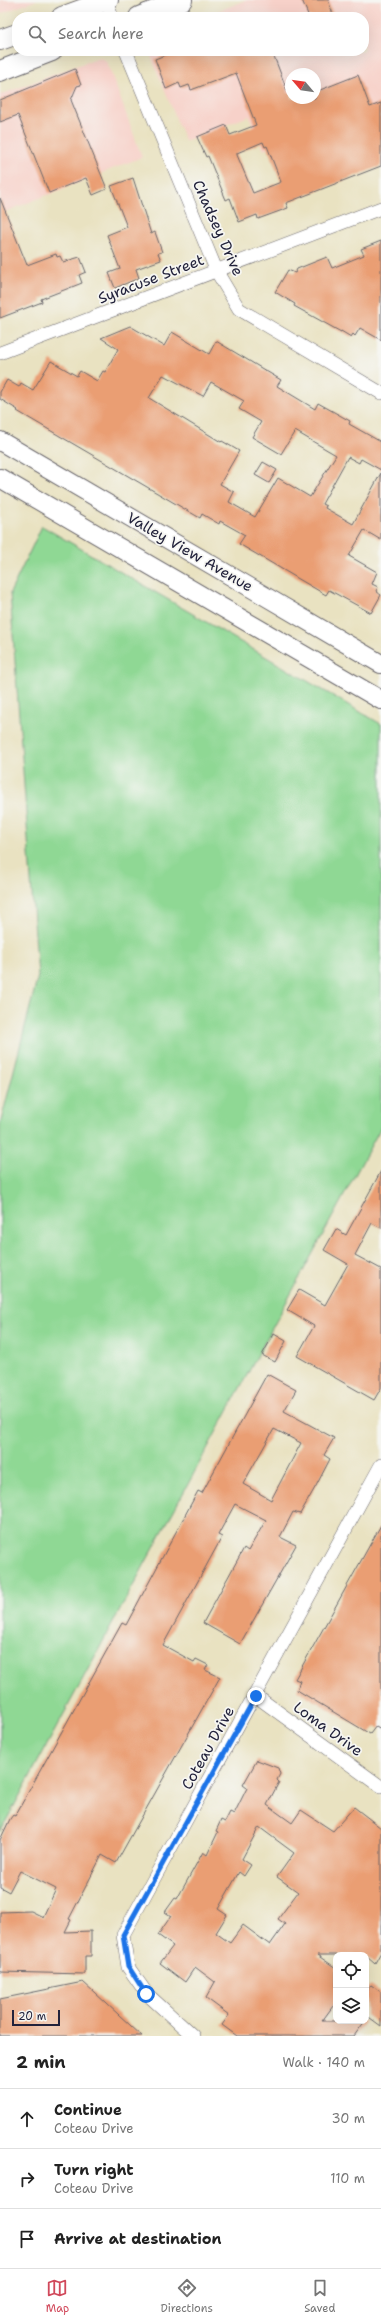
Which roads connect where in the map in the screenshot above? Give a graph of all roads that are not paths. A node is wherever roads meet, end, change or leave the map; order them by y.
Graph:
1 (182, 0) edge
2 (108, 6) edge
3 (83, 12) edge
4 (152, 12) edge
5 (12, 36) edge
6 (0, 40) edge
7 (39, 56) edge
8 (128, 56) edge
9 (0, 71) edge
10 (381, 208) edge
11 (216, 272) junction
12 (0, 353) edge
13 (381, 393) edge
14 (0, 440) edge
15 (0, 478) edge
16 (381, 664) edge
17 (381, 700) edge
18 (381, 1465) edge
19 (256, 1696) junction
20 (381, 1788) edge
21 (193, 2036) edge

1 - 4 main road
2 - 3 main road
5 - 6 main road
7 - 9 main road
8 - 11 street, Chadsey Drive
10 - 11 street, Syracuse Street
11 - 12 street, Syracuse Street
11 - 13 street, Chadsey Drive
14 - 16 main road, Valley View Avenue
15 - 17 main road, Valley View Avenue
18 - 19 street, Coteau Drive
19 - 20 street, Loma Drive
19 - 21 street, Coteau Drive

